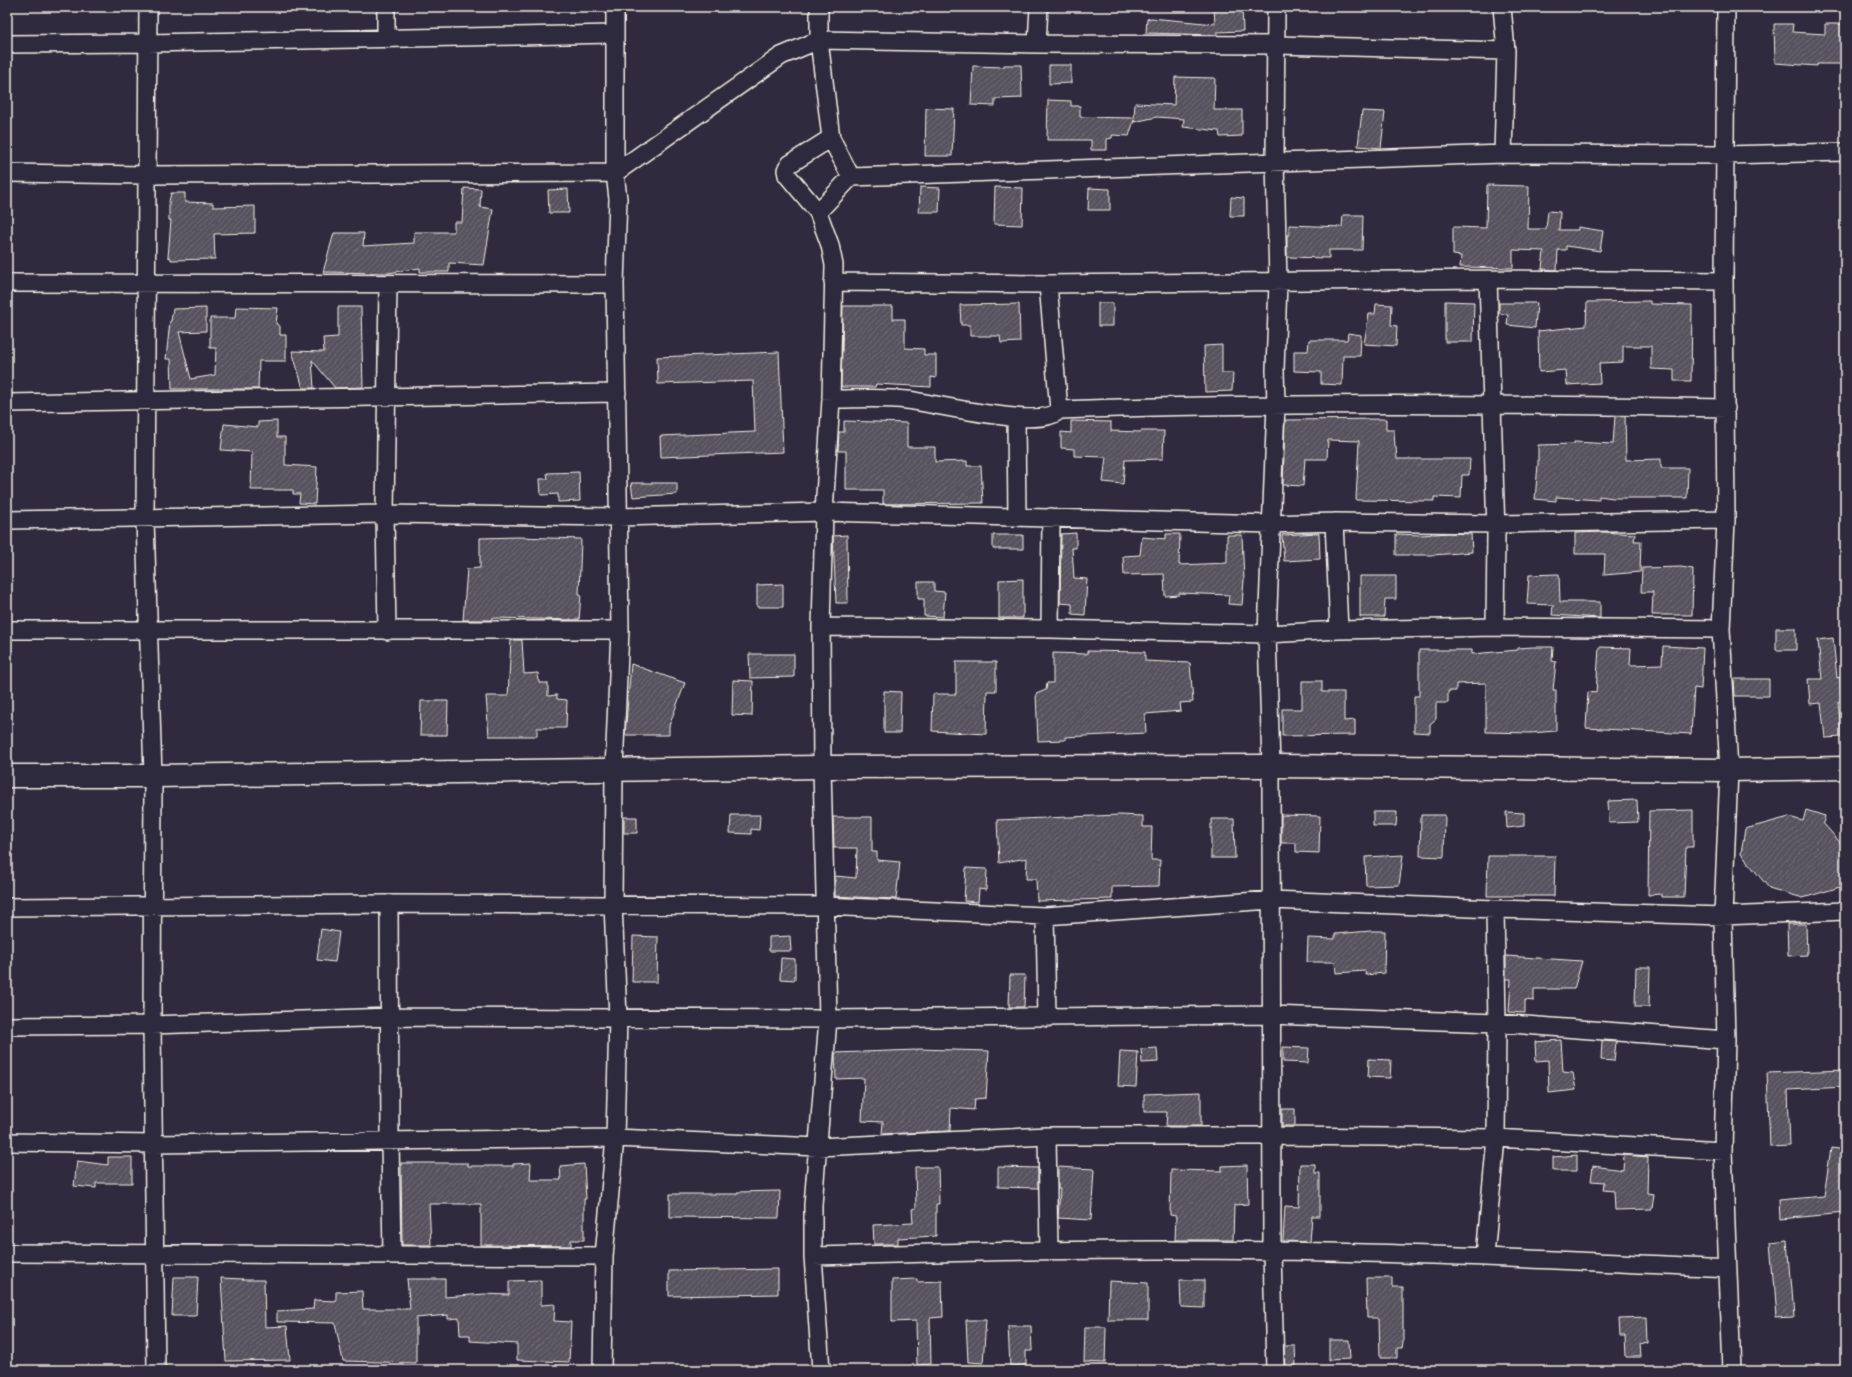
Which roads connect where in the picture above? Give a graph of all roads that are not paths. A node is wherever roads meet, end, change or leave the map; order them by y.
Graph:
1 (148, 7) edge
2 (386, 7) edge
3 (615, 7) edge
4 (819, 7) edge
5 (1039, 7) edge
6 (1276, 7) edge
7 (1502, 7) edge
8 (1726, 7) edge
9 (615, 34) junction
10 (386, 38) junction
11 (819, 40) junction
12 (147, 43) junction
13 (7, 44) edge
14 (1037, 44) junction
15 (1277, 45) junction
16 (1506, 51) junction
17 (831, 138) junction
18 (1845, 152) edge
19 (1503, 154) junction
20 (1725, 154) junction
21 (1275, 162) junction
22 (7, 173) edge
23 (615, 173) junction
24 (145, 175) junction
25 (851, 177) junction
26 (818, 212) junction
27 (1488, 279) junction
28 (1724, 281) junction
29 (833, 282) junction
30 (1278, 282) junction
31 (7, 283) edge
32 (145, 284) junction
33 (388, 284) junction
34 (615, 284) junction
35 (1048, 284) junction
36 (617, 393) junction
37 (386, 397) junction
38 (831, 399) junction
39 (145, 401) junction
40 (7, 403) edge
41 (1276, 404) junction
42 (1491, 404) junction
43 (1726, 408) junction
44 (1059, 410) junction
45 (1016, 418) junction
46 (824, 512) junction
47 (385, 514) junction
48 (618, 517) junction
49 (1017, 517) junction
50 (1051, 517) junction
51 (144, 519) junction
52 (7, 520) edge
53 (1726, 520) junction
54 (1334, 522) junction
55 (1270, 524) junction
56 (1495, 524) junction
57 (821, 627) junction
58 (1495, 627) junction
59 (1050, 629) junction
60 (1721, 629) junction
61 (7, 630) edge
62 (387, 630) junction
63 (620, 630) junction
64 (1340, 630) junction
65 (147, 631) junction
66 (1267, 634) junction
67 (1271, 766) junction
68 (822, 767) junction
69 (1845, 768) edge
70 (614, 769) junction
71 (1729, 770) junction
72 (7, 776) edge
73 (153, 776) junction
74 (1271, 900) junction
75 (389, 904) junction
76 (613, 905) junction
77 (154, 906) junction
78 (824, 906) junction
79 (7, 907) edge
80 (1495, 909) junction
81 (1845, 911) edge
82 (1045, 916) junction
83 (1723, 916) junction
84 (1271, 1015) junction
85 (391, 1017) junction
86 (618, 1018) junction
87 (1047, 1018) junction
88 (828, 1019) junction
89 (1497, 1023) junction
90 (152, 1025) junction
91 (7, 1026) edge
92 (1726, 1040) junction
93 (1047, 1136) junction
94 (1272, 1136) junction
95 (615, 1138) junction
96 (1496, 1138) junction
97 (390, 1141) junction
98 (7, 1142) edge
99 (154, 1144) junction
100 (818, 1147) junction
101 (1724, 1151) junction
102 (1049, 1251) junction
103 (1272, 1251) junction
104 (155, 1252) junction
105 (7, 1253) edge
106 (392, 1255) junction
107 (604, 1256) junction
108 (813, 1256) junction
109 (1485, 1256) junction
110 (1727, 1268) junction
111 (156, 1370) edge
112 (602, 1370) edge
113 (821, 1370) edge
114 (1275, 1370) edge
115 (1732, 1370) edge

1 - 12 street
2 - 10 street
3 - 9 street
4 - 11 street
5 - 14 street
6 - 15 street
7 - 16 street
8 - 20 street
9 - 10 street
9 - 23 street
10 - 12 street
11 - 14 street
11 - 17 street
11 - 23 street
12 - 13 street
12 - 24 street
14 - 15 street
15 - 16 street
15 - 21 street
16 - 19 street
17 - 25 street
17 - 26 street
18 - 20 street
19 - 20 street
19 - 21 street
20 - 28 street
21 - 25 street
21 - 30 street
22 - 24 street
23 - 24 street
23 - 34 street
24 - 32 street
25 - 26 street
26 - 29 street
27 - 28 street
27 - 30 street
27 - 42 street
28 - 43 street
29 - 35 street
29 - 38 street
30 - 35 street
30 - 41 street
31 - 32 street
32 - 33 street
32 - 39 street
33 - 34 street
33 - 37 street
34 - 36 street
35 - 44 street
36 - 37 street
36 - 48 street
37 - 39 street
37 - 47 street
38 - 45 street
38 - 46 street
39 - 40 street
39 - 51 street
41 - 42 street
41 - 44 street
41 - 55 street
42 - 43 street
42 - 56 street
43 - 53 street
44 - 45 street
45 - 49 street
46 - 48 street
46 - 49 street
46 - 57 street
47 - 48 street
47 - 51 street
47 - 62 street
48 - 63 street
49 - 50 street
50 - 55 street
50 - 59 street
51 - 52 street
51 - 65 street
53 - 56 street
53 - 60 street
54 - 55 street
54 - 56 street
54 - 64 street
55 - 66 street
56 - 58 street
57 - 59 street
57 - 68 street
58 - 60 street
58 - 64 street
59 - 66 street
60 - 71 street
61 - 65 street
62 - 63 street
62 - 65 street
63 - 70 street
64 - 66 street
65 - 73 street
66 - 67 street
67 - 68 street
67 - 71 street
67 - 74 street
68 - 70 street
68 - 78 street
69 - 71 street
70 - 73 street
70 - 76 street
71 - 83 street
72 - 73 street
73 - 77 street
74 - 80 street
74 - 82 street
74 - 84 street
75 - 76 street
75 - 77 street
75 - 85 street
76 - 78 street
76 - 86 street
77 - 79 street
77 - 90 street
78 - 82 street
78 - 88 street
80 - 83 street
80 - 89 street
81 - 83 street
82 - 87 street
83 - 92 street
84 - 87 street
84 - 89 street
84 - 94 street
85 - 86 street
85 - 90 street
85 - 97 street
86 - 88 street
86 - 95 street
87 - 88 street
88 - 100 street
89 - 92 street
89 - 96 street
90 - 91 street
90 - 99 street
92 - 101 street
93 - 94 street
93 - 100 street
93 - 102 street
94 - 96 street
94 - 103 street
95 - 97 street
95 - 100 street
95 - 107 street
96 - 101 street
96 - 109 street
97 - 99 street
97 - 106 street
98 - 99 street
99 - 104 street
100 - 108 street
101 - 110 street
102 - 103 street
102 - 108 street
103 - 109 street
103 - 114 street
104 - 105 street
104 - 106 street
104 - 111 street
106 - 107 street
107 - 112 street
108 - 113 street
109 - 110 street
110 - 115 street

